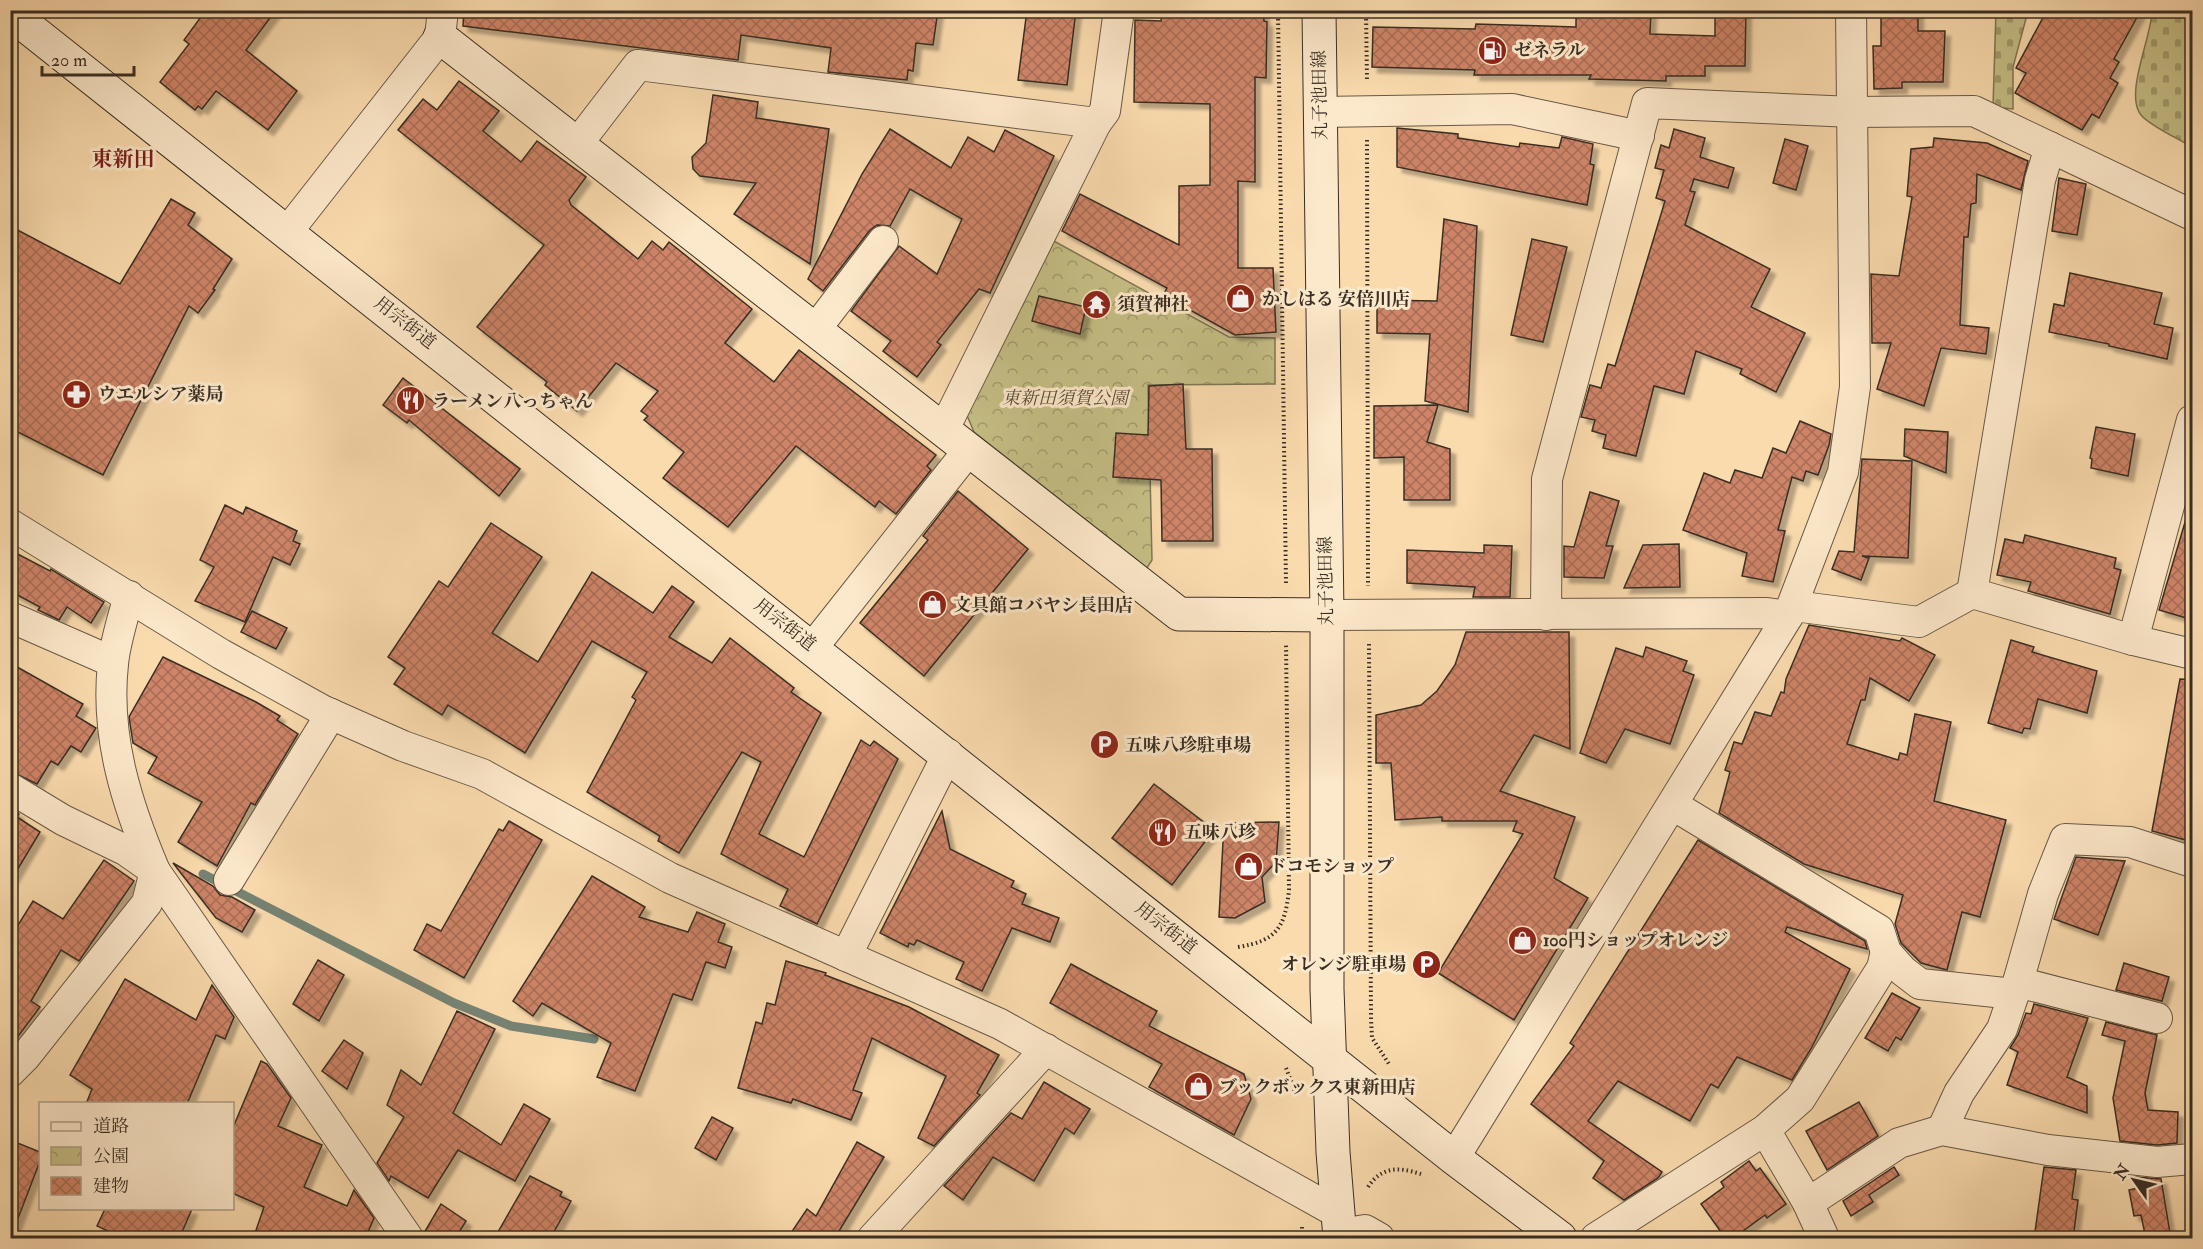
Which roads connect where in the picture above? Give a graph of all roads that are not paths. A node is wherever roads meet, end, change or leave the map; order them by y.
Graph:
1 (21, 10) edge
2 (1119, 10) edge
3 (1319, 10) edge
4 (1851, 10) edge
5 (10, 13) edge
6 (441, 24) edge
7 (59, 51) junction
8 (1321, 112) junction
9 (1852, 112) junction
10 (1096, 123) junction
11 (1639, 136) junction
12 (578, 143) junction
13 (2050, 147) junction
14 (2193, 215) edge
15 (288, 231) junction
16 (883, 241) dead end
17 (815, 330) junction
18 (2192, 425) edge
19 (956, 441) junction
20 (10, 524) edge
21 (1972, 593) junction
22 (129, 596) junction
23 (1791, 611) junction
24 (1327, 615) junction
25 (1546, 615) junction
26 (10, 617) edge
27 (2133, 640) junction
28 (813, 647) junction
29 (2193, 654) edge
30 (113, 662) junction
31 (331, 714) junction
32 (948, 754) junction
33 (10, 788) edge
34 (1672, 805) junction
35 (2193, 862) edge
36 (155, 870) junction
37 (229, 880) dead end
38 (1886, 952) junction
39 (846, 956) junction
40 (2016, 988) junction
41 (2157, 1018) dead end
42 (1046, 1050) junction
43 (1329, 1057) junction
44 (10, 1072) edge
45 (1765, 1130) junction
46 (1942, 1130) junction
47 (2193, 1159) edge
48 (1443, 1168) junction
49 (1808, 1203) junction
50 (1347, 1231) edge
51 (408, 1239) edge
52 (873, 1239) edge
53 (1560, 1239) edge
54 (1596, 1239) edge
55 (1824, 1239) edge

1 - 7 street
2 - 10 street
3 - 8 street, 丸子池田線
4 - 9 street
5 - 7 street, 用宗街道
6 - 12 street
6 - 15 street
7 - 15 street, 用宗街道
8 - 11 street
8 - 24 street, 丸子池田線
9 - 11 street
9 - 13 street
9 - 23 street
10 - 12 street
10 - 19 street
11 - 25 street
12 - 17 street
13 - 14 street
13 - 21 street
15 - 28 street, 用宗街道
16 - 17 street
17 - 19 street
18 - 27 street
19 - 24 street
19 - 28 street
20 - 22 street
21 - 23 street
21 - 27 street
22 - 30 street
22 - 31 street
23 - 25 street
23 - 34 street
24 - 25 street
24 - 43 street, 丸子池田線
26 - 30 street
27 - 29 street
28 - 32 street, 用宗街道
30 - 36 street
31 - 37 street
31 - 39 street
32 - 39 street
32 - 43 street, 用宗街道
33 - 36 street
34 - 38 street
34 - 48 street
35 - 40 street
36 - 44 street
36 - 51 street
38 - 40 street
38 - 45 street
39 - 42 street
40 - 41 street
40 - 46 street
42 - 50 street
42 - 52 street
43 - 48 street, 用宗街道
43 - 50 street, 丸子池田線
45 - 49 street
45 - 54 street
46 - 47 street
46 - 49 street
48 - 53 street, 用宗街道
49 - 55 street

